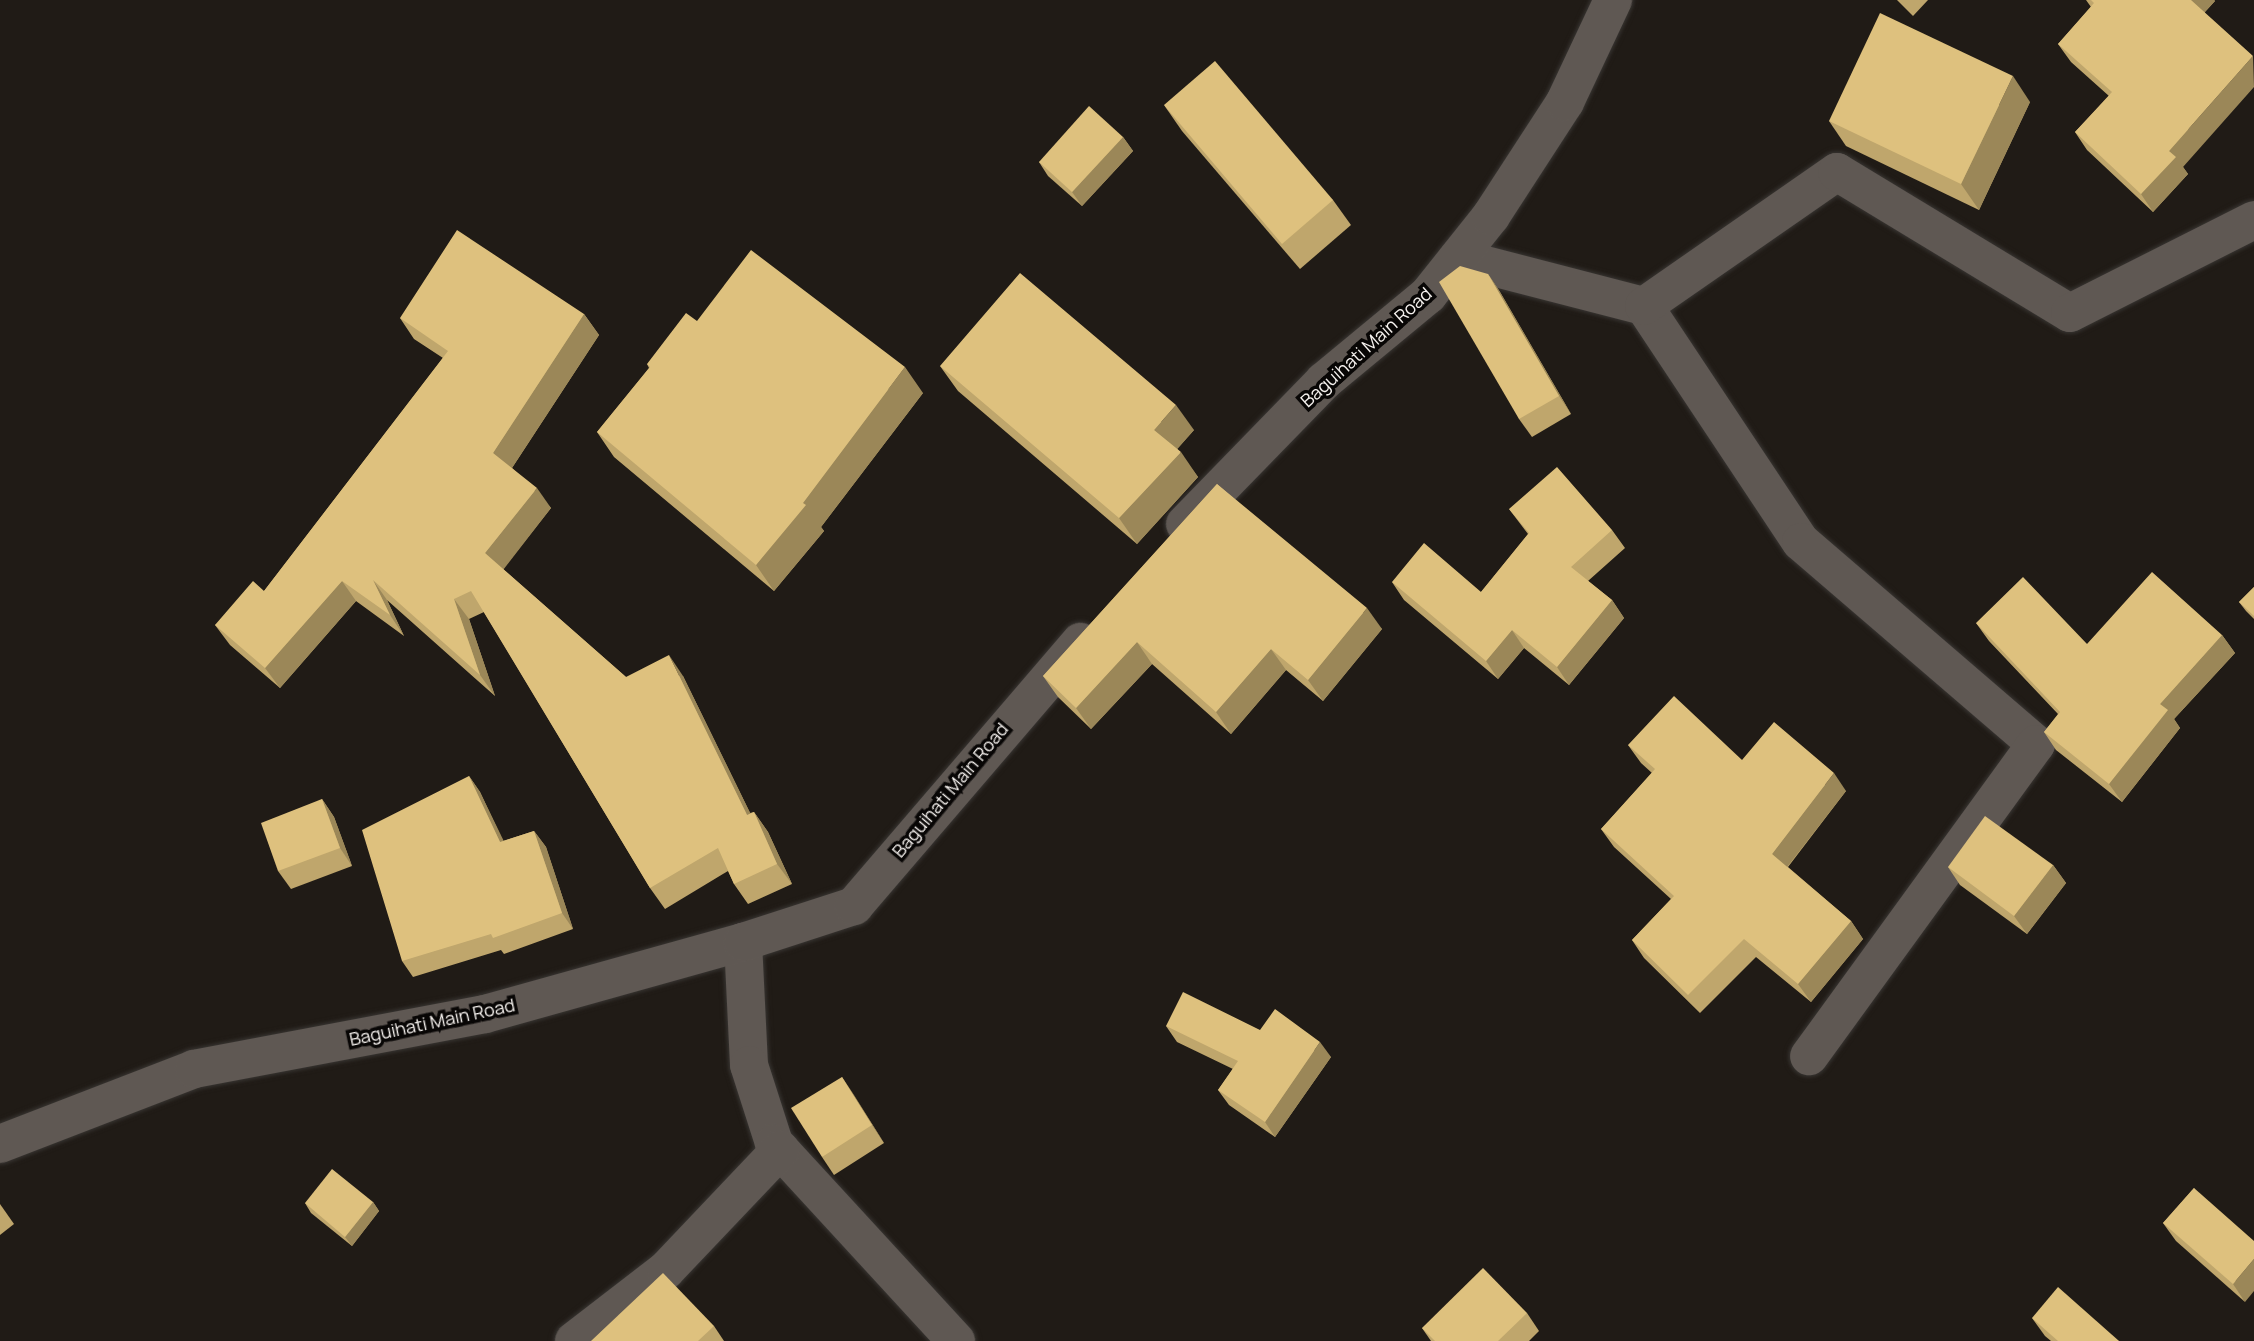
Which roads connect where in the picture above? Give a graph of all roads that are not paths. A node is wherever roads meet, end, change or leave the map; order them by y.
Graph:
1 (1613, 0) edge
2 (2254, 220) edge
3 (1458, 258) junction
4 (1644, 306) junction
5 (1162, 551) edge
6 (1108, 611) edge
7 (743, 942) junction
8 (1810, 1056) dead end
9 (0, 1144) edge
10 (780, 1150) junction
11 (574, 1341) edge
12 (956, 1341) edge

1 - 3 street, Baguihati Main Road
2 - 4 street
3 - 4 street
3 - 5 street, Baguihati Main Road
4 - 8 street
6 - 7 street, Baguihati Main Road
7 - 9 street, Baguihati Main Road
7 - 10 street
10 - 11 street
10 - 12 street

